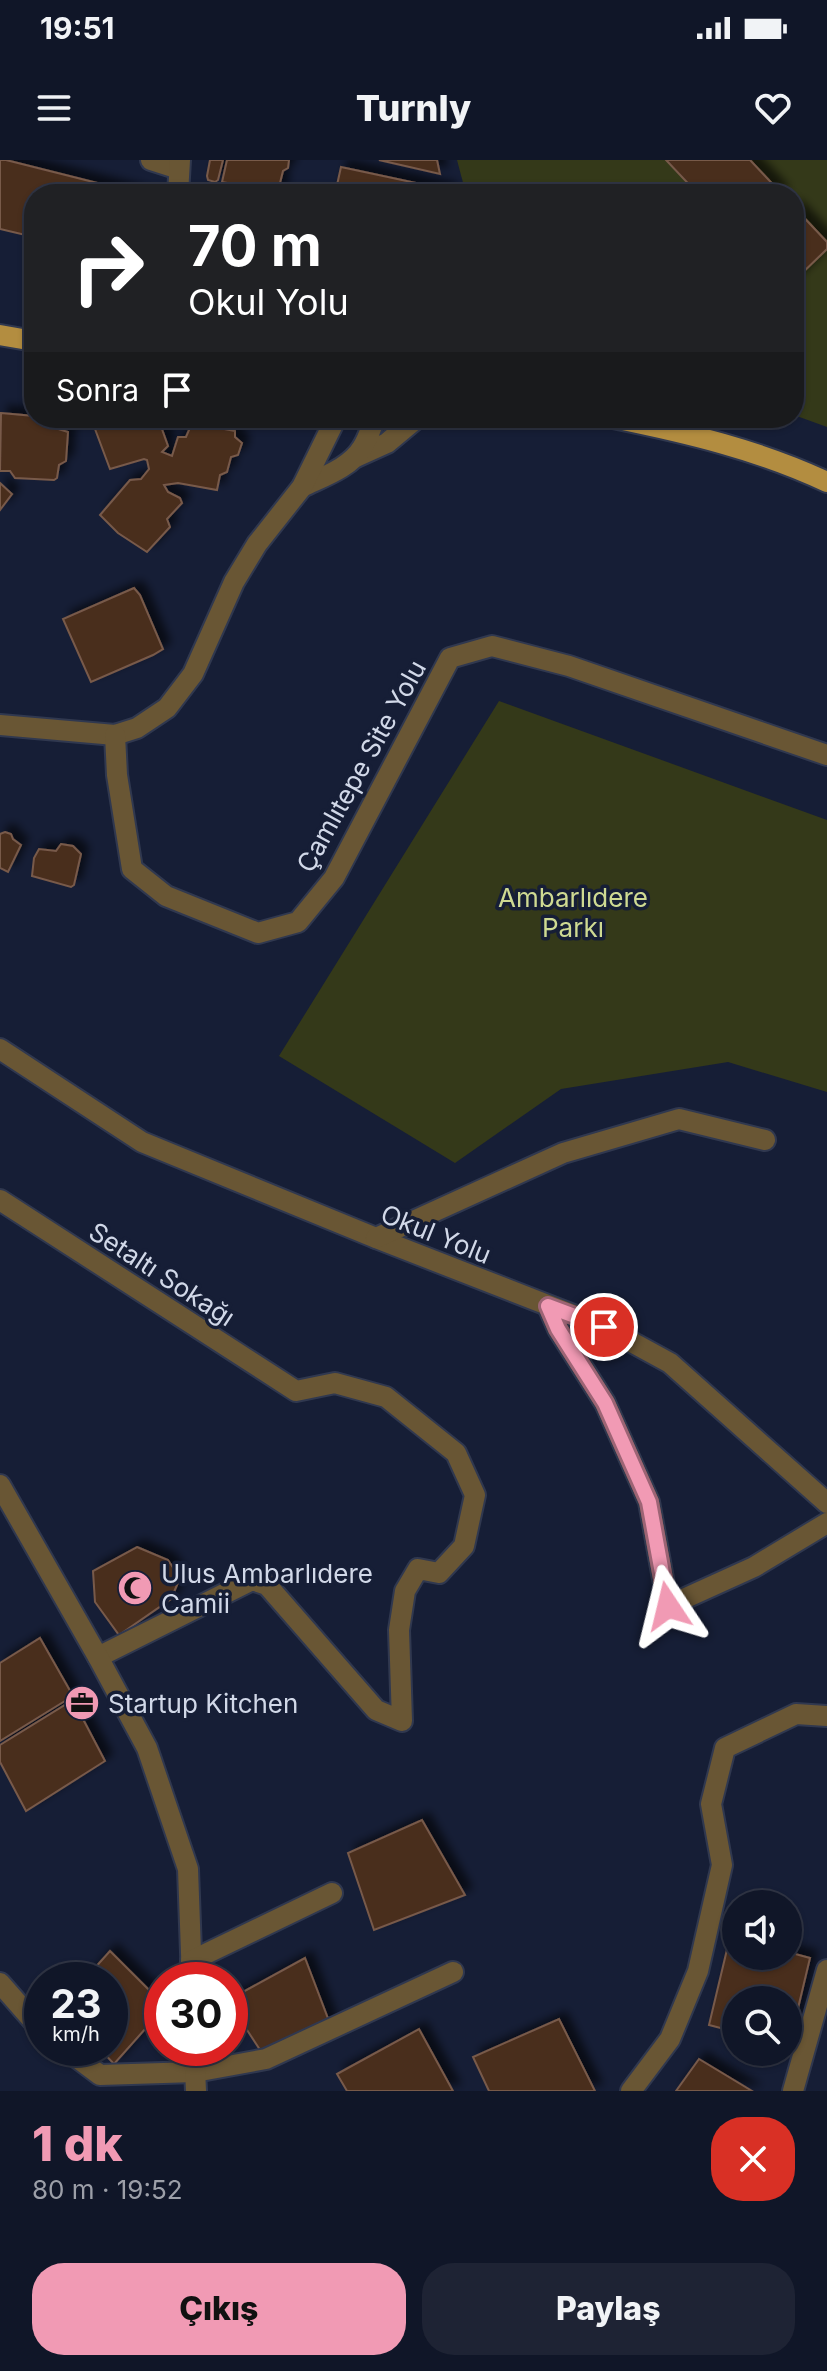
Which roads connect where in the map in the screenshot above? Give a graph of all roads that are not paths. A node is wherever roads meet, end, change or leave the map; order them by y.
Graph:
1 (151, 160) edge
2 (180, 164) edge
3 (179, 184) edge
4 (0, 335) edge
5 (24, 339) edge
6 (331, 428) edge
7 (371, 428) edge
8 (405, 428) edge
9 (658, 428) edge
10 (356, 457) junction
11 (827, 482) edge
12 (302, 487) junction
13 (0, 725) edge
14 (115, 735) junction
15 (827, 755) edge
16 (0, 1049) edge
17 (765, 1140) dead end
18 (0, 1200) edge
19 (376, 1238) junction
20 (548, 1306) junction
21 (0, 1485) edge
22 (827, 1503) edge
23 (827, 1523) edge
24 (98, 1657) junction
25 (827, 1716) edge
26 (332, 1893) dead end
27 (192, 1962) edge
28 (207, 1962) edge
29 (827, 1970) edge
30 (453, 1972) dead end
31 (0, 1983) edge
32 (24, 2010) edge
33 (88, 2066) edge
34 (196, 2081) edge
35 (631, 2091) edge
36 (793, 2091) edge

1 - 2 street
2 - 3 street
4 - 5 main road
6 - 12 street
7 - 10 street
8 - 10 street
9 - 11 main road
10 - 12 street
12 - 14 street
13 - 14 street
14 - 15 street, Çamlıtepe Site Yolu
16 - 19 street, Okul Yolu
17 - 19 street
18 - 24 street, Setaltı Sokağı
19 - 20 street, Okul Yolu
20 - 22 street, Okul Yolu
20 - 23 street
21 - 24 street
24 - 27 street
25 - 35 street
26 - 28 street
29 - 36 street
30 - 34 street
31 - 32 street
33 - 34 street

